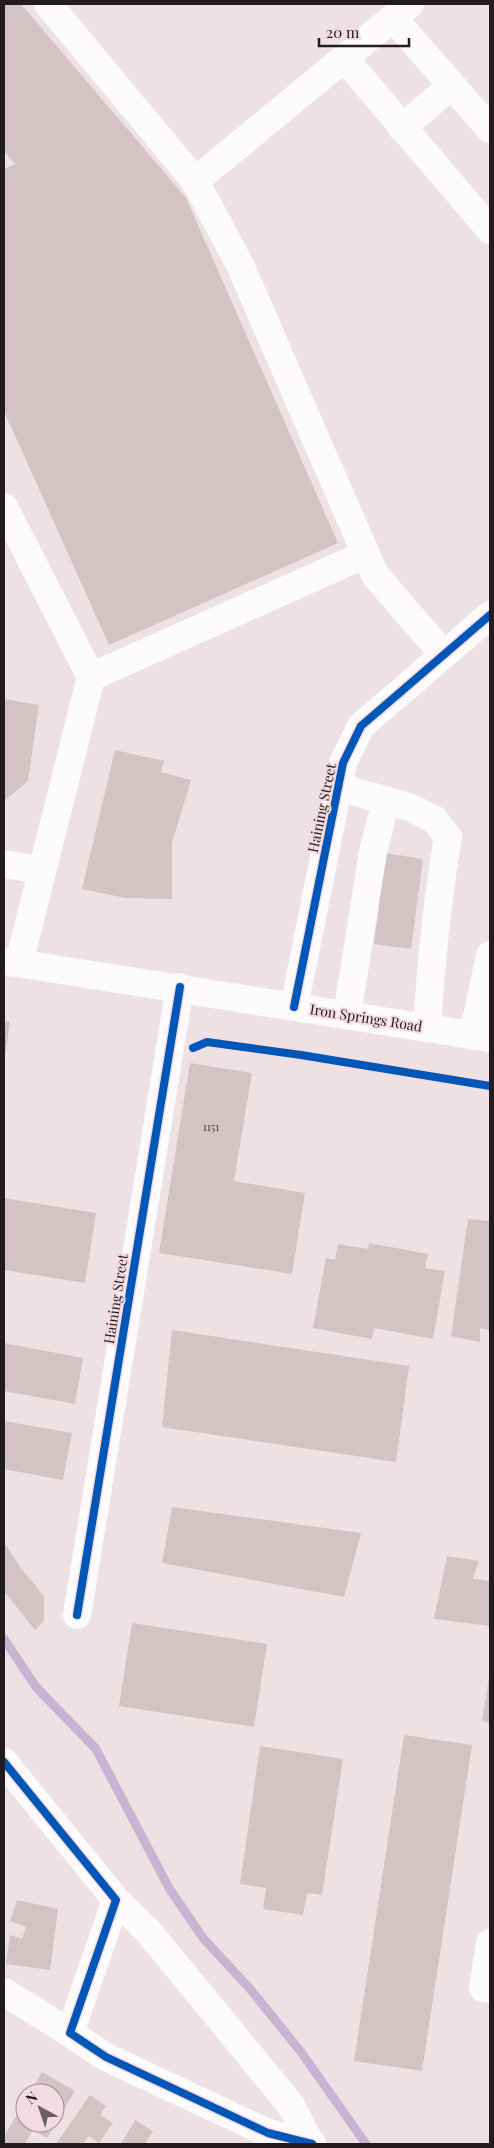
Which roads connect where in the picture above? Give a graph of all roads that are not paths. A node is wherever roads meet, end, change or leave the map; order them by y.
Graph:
1 (48, 4) edge
2 (402, 11) edge
3 (344, 58) junction
4 (452, 85) junction
5 (402, 128) junction
6 (490, 129) edge
7 (195, 181) junction
8 (490, 230) edge
9 (4, 507) edge
10 (366, 554) junction
11 (490, 616) edge
12 (478, 640) edge
13 (444, 655) junction
14 (91, 677) junction
15 (338, 787) junction
16 (386, 800) junction
17 (4, 864) edge
18 (42, 870) junction
19 (490, 955) edge
20 (11, 962) edge
21 (180, 987) junction
22 (294, 1007) junction
23 (347, 1015) junction
24 (426, 1028) junction
25 (482, 1037) edge
26 (77, 1615) dead end
27 (4, 1762) edge
28 (116, 1900) junction
29 (490, 1944) edge
30 (490, 1989) edge
31 (4, 1992) edge
32 (70, 2033) junction
33 (311, 2143) edge

1 - 7 street
2 - 3 street
2 - 4 street
3 - 5 street
3 - 7 street
4 - 5 street
4 - 6 street
5 - 8 street
7 - 10 street
9 - 14 street
10 - 13 street
10 - 14 street
11 - 12 street, Haining Street
12 - 13 street, Haining Street
13 - 15 street, Haining Street
14 - 18 street
15 - 16 street
15 - 22 street, Haining Street
16 - 23 street
16 - 24 street
17 - 18 street
18 - 20 street
19 - 25 street
20 - 21 street, Iron Springs Road
21 - 22 street, Iron Springs Road
21 - 26 street, Haining Street
22 - 23 street, Iron Springs Road
23 - 24 street, Iron Springs Road
24 - 25 street, Iron Springs Road
27 - 28 street
28 - 32 street
28 - 33 street
29 - 30 street
31 - 32 street
32 - 33 street

